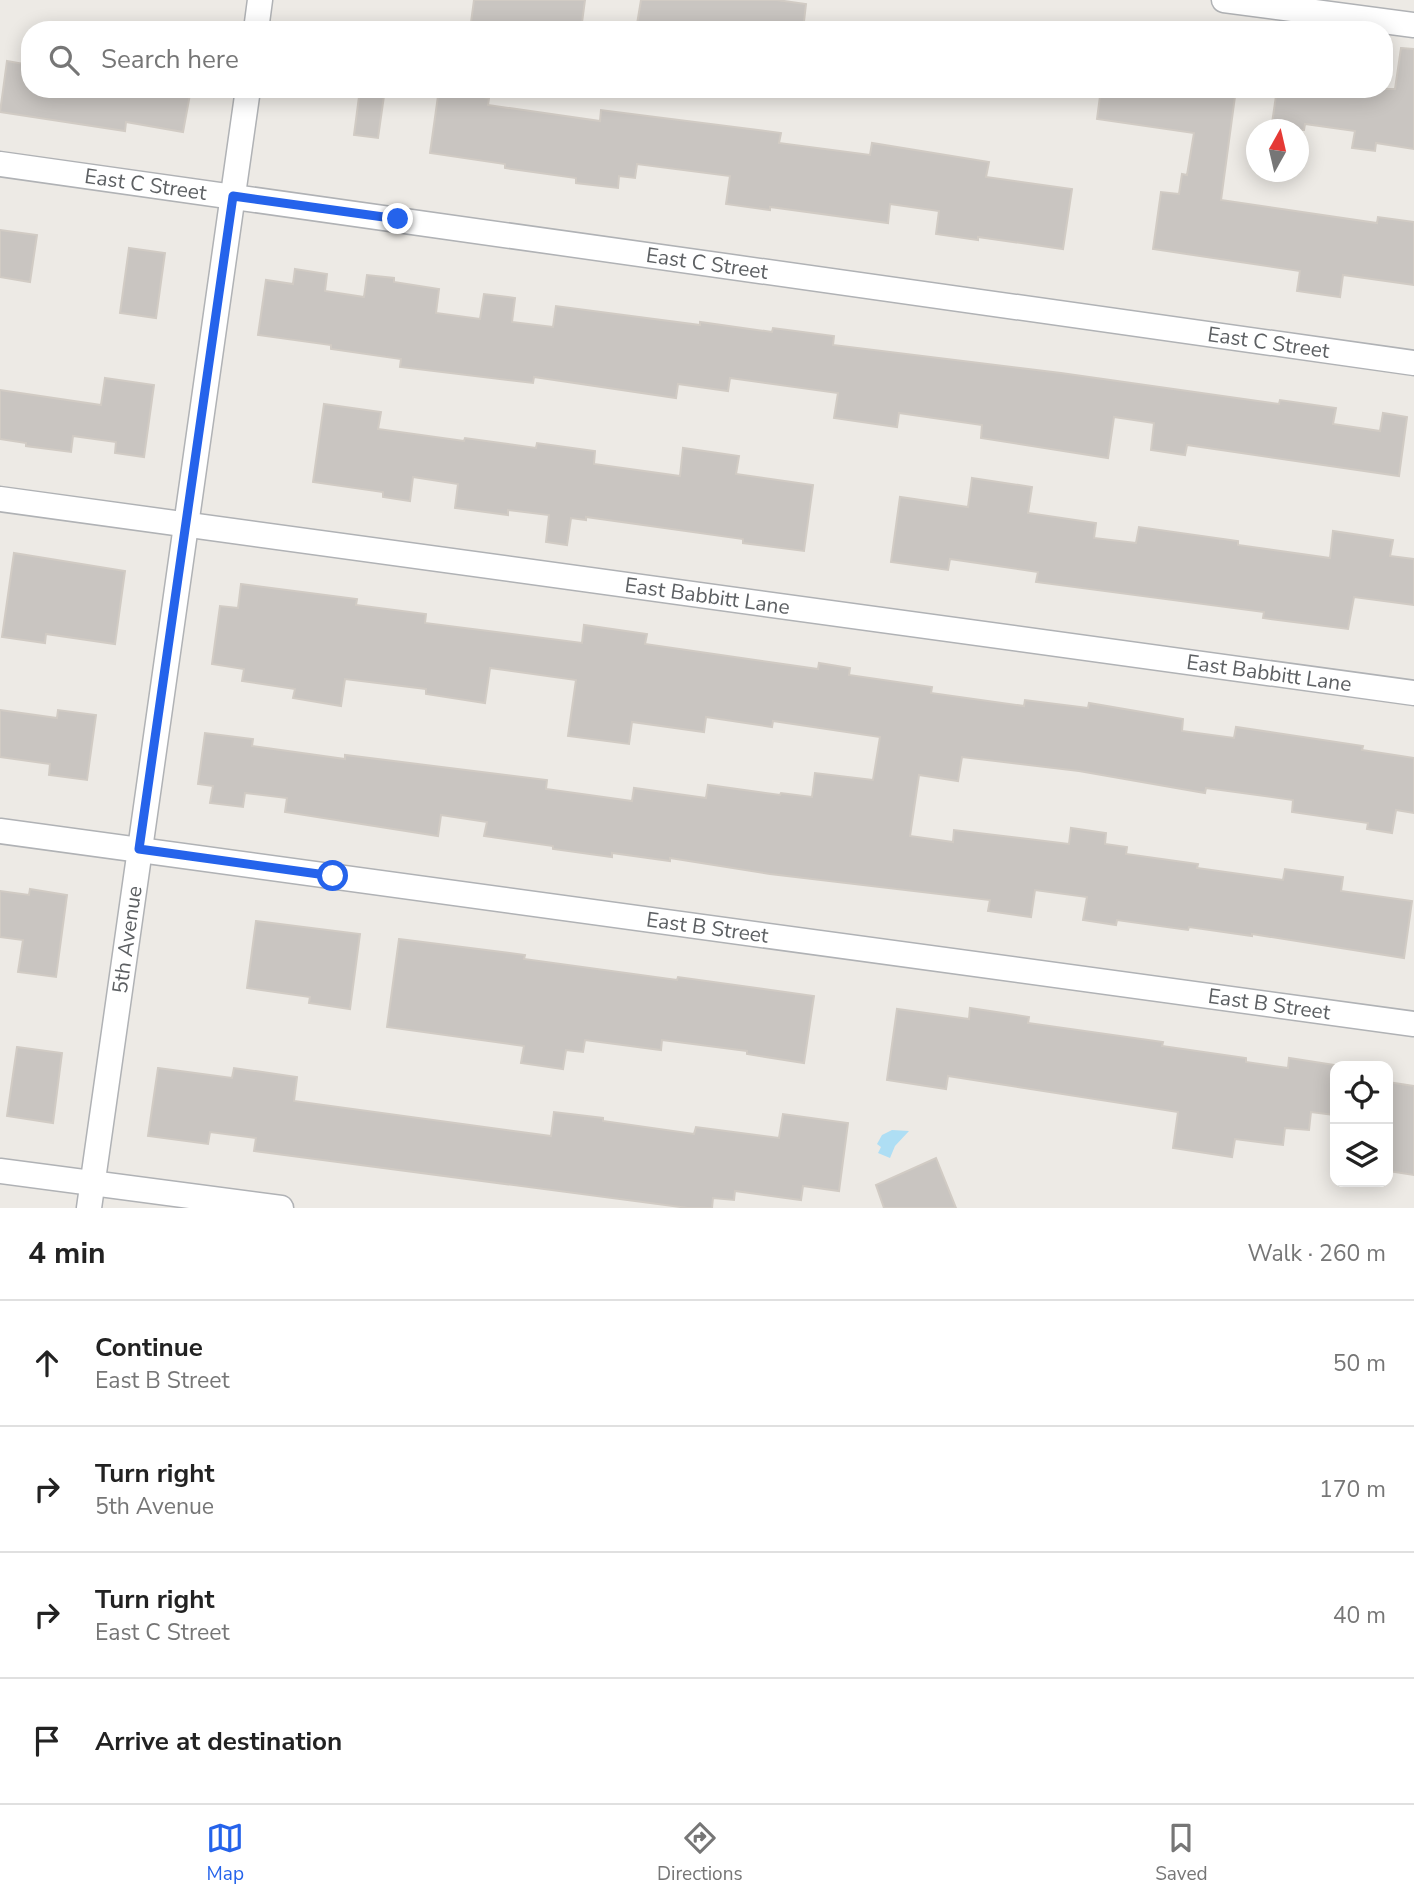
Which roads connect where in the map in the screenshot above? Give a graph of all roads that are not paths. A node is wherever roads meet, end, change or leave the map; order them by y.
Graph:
1 (260, 0) edge
2 (1224, 0) edge
3 (257, 21) edge
4 (1377, 21) edge
5 (1393, 23) edge
6 (1414, 26) edge
7 (246, 98) edge
8 (0, 164) edge
9 (233, 196) junction
10 (1414, 363) edge
11 (0, 499) edge
12 (187, 524) junction
13 (1414, 693) edge
14 (0, 831) edge
15 (139, 849) junction
16 (1414, 1024) edge
17 (0, 1171) edge
18 (93, 1184) junction
19 (89, 1208) edge
20 (281, 1208) edge

1 - 3 street
2 - 4 street
5 - 6 street
7 - 9 street, 5th Avenue
8 - 9 street, East C Street
9 - 10 street, East C Street
9 - 12 street, 5th Avenue
11 - 12 street, East Babbitt Lane
12 - 13 street, East Babbitt Lane
12 - 15 street, 5th Avenue
14 - 15 street, East B Street
15 - 16 street, East B Street
15 - 18 street, 5th Avenue
17 - 18 street
18 - 19 street, 5th Avenue
18 - 20 street

